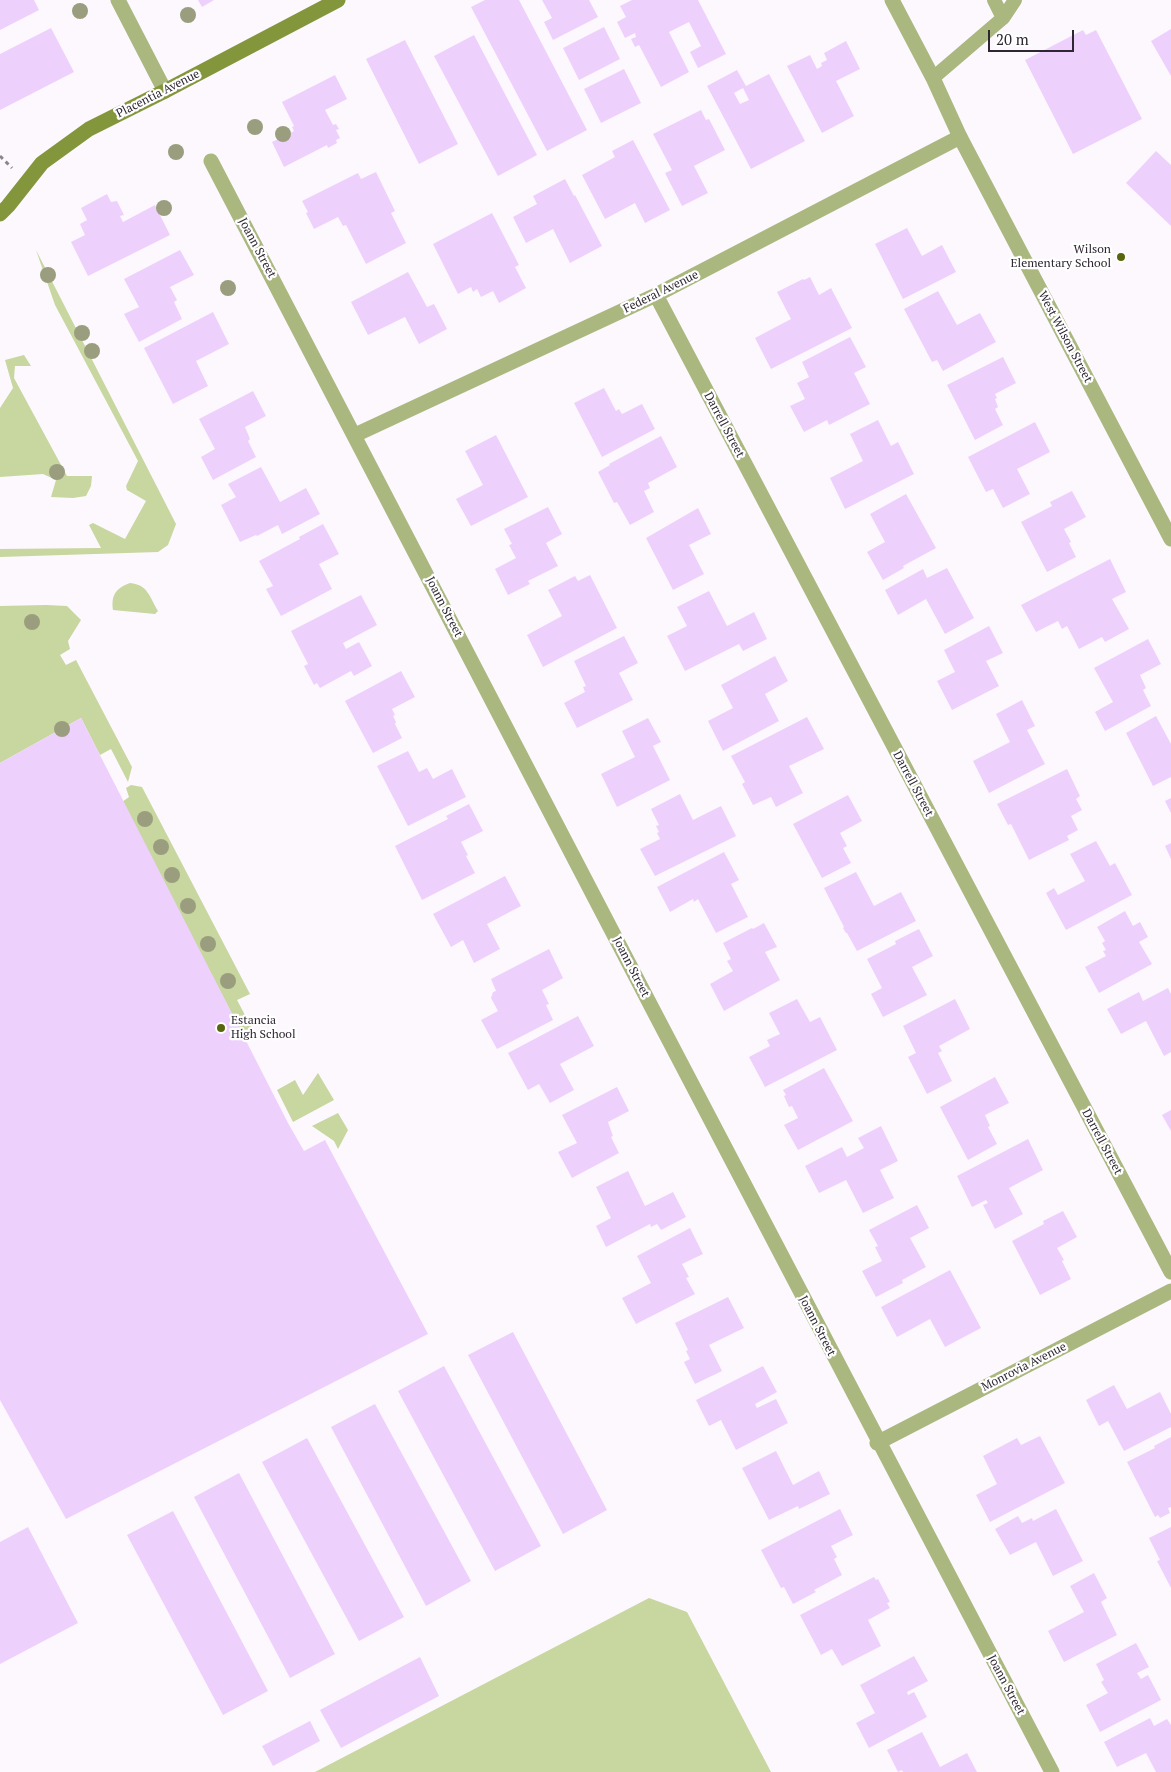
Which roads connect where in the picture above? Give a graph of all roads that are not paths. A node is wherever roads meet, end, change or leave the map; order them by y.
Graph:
1 (118, 0) edge
2 (338, 0) edge
3 (892, 0) edge
4 (994, 0) edge
5 (1015, 0) edge
6 (1003, 18) junction
7 (933, 78) junction
8 (165, 91) junction
9 (960, 137) junction
10 (211, 161) dead end
11 (0, 214) edge
12 (656, 295) junction
13 (355, 435) junction
14 (1171, 539) edge
15 (1171, 1272) edge
16 (1171, 1291) edge
17 (877, 1443) junction
18 (1052, 1772) edge

1 - 8 street
2 - 8 main road, Placentia Avenue
3 - 7 street, West Wilson Street
4 - 6 lane
5 - 6 lane
6 - 7 lane
7 - 9 street, West Wilson Street
8 - 11 main road, Placentia Avenue
9 - 12 street, Federal Avenue
9 - 14 street, West Wilson Street
10 - 13 street, Joann Street
12 - 13 street, Federal Avenue
12 - 15 street, Darrell Street
13 - 17 street, Joann Street
16 - 17 street, Monrovia Avenue
17 - 18 street, Joann Street

